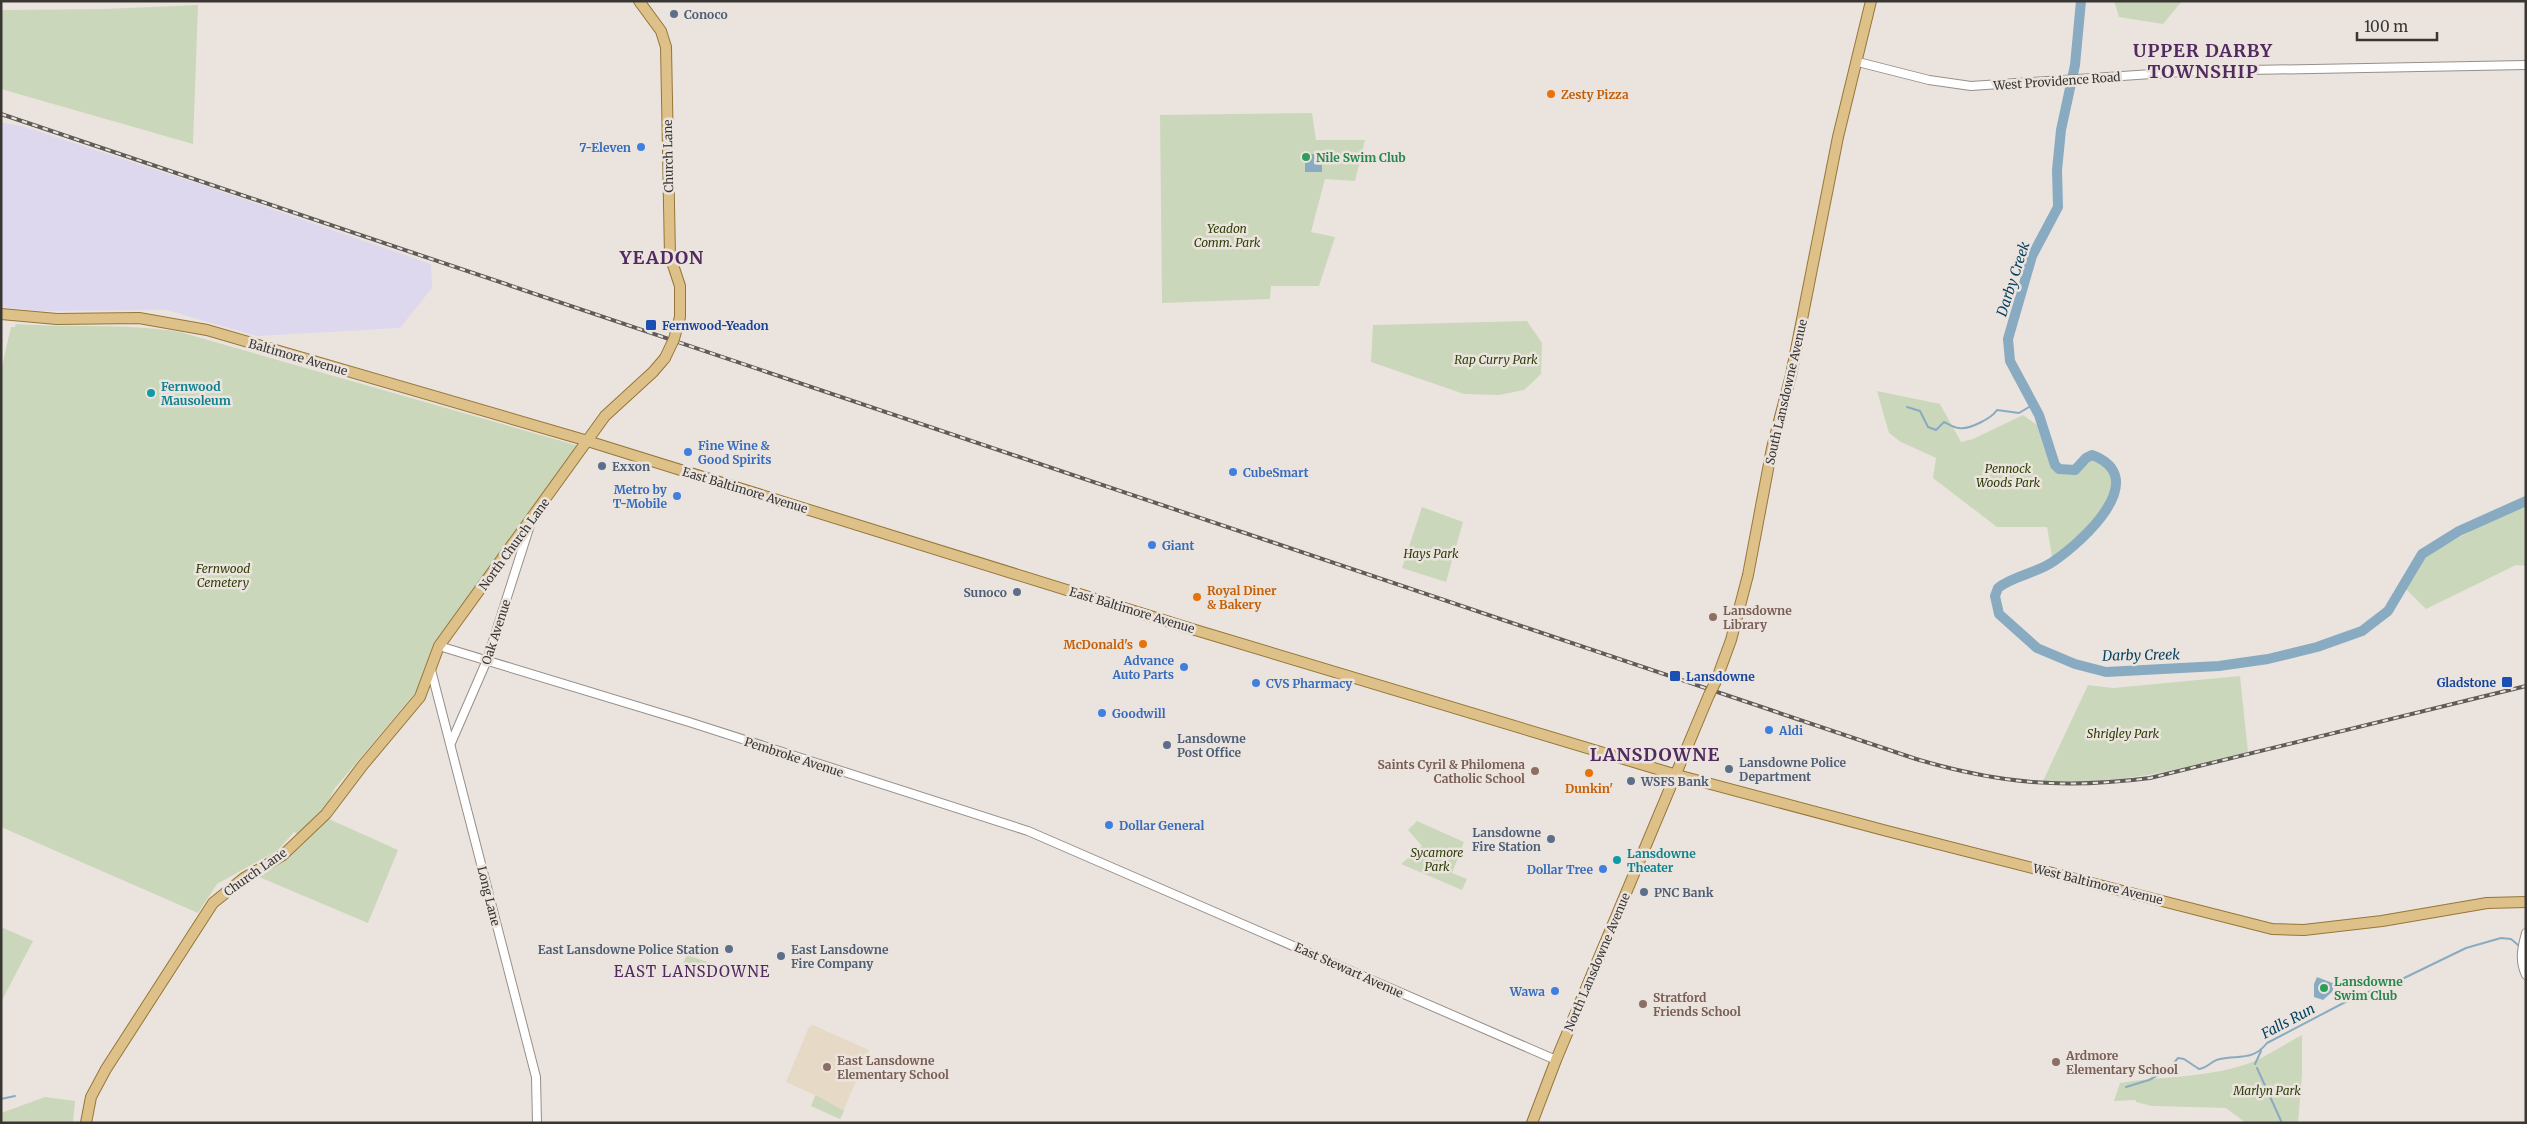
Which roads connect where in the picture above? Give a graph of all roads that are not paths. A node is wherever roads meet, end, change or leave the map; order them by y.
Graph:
1 (640, 1) edge
2 (1871, 1) edge
3 (1858, 62) junction
4 (2526, 66) edge
5 (1, 314) edge
6 (665, 358) joint
7 (588, 441) junction
8 (533, 518) junction
9 (439, 646) junction
10 (487, 660) junction
11 (431, 670) junction
12 (450, 743) junction
13 (1677, 775) junction
14 (1143, 881) joint
15 (2526, 902) edge
16 (2526, 933) edge
17 (2526, 975) edge
18 (1556, 1060) junction
19 (86, 1123) edge
20 (537, 1123) edge
21 (1532, 1123) edge

1 - 6 main road, Church Lane, bridge
2 - 3 main road, South Lansdowne Avenue
3 - 4 street, West Providence Road
3 - 13 main road, South Lansdowne Avenue, bridge
5 - 7 main road, Baltimore Avenue
6 - 7 main road, North Church Lane
7 - 8 main road, North Church Lane
7 - 13 main road, East Baltimore Avenue
8 - 9 main road, North Church Lane
8 - 10 street, Oak Avenue
9 - 10 street, Pembroke Avenue
9 - 11 main road, Church Lane
10 - 12 street, Oak Avenue
10 - 14 street, Pembroke Avenue
11 - 12 street, Long Lane
11 - 19 main road, Church Lane
12 - 20 street, Long Lane
13 - 15 main road, West Baltimore Avenue
13 - 18 main road, North Lansdowne Avenue
14 - 18 street, East Stewart Avenue
16 - 17 street
18 - 21 main road, North Lansdowne Avenue

